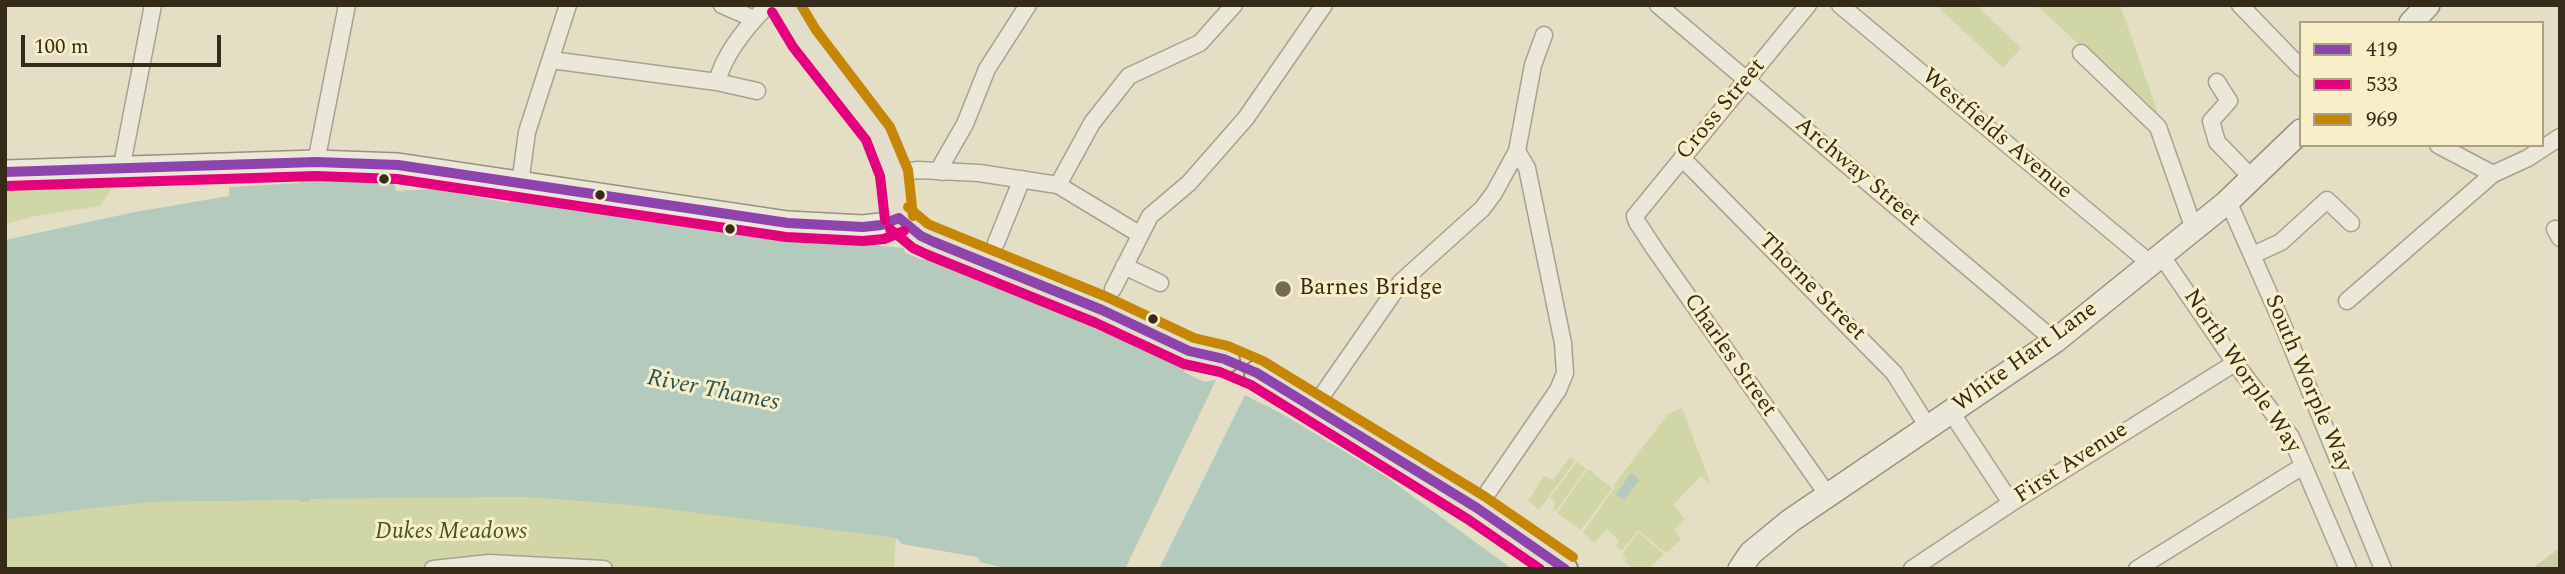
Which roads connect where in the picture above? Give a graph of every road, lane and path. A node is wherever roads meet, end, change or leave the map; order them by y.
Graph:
1 (153, 5) edge
2 (346, 5) edge
3 (568, 5) edge
4 (722, 5) edge
5 (768, 5) edge
6 (784, 5) edge
7 (1028, 5) edge
8 (1234, 5) edge
9 (1324, 5) edge
10 (1658, 5) edge
11 (1808, 5) edge
12 (1840, 5) edge
13 (2240, 5) edge
14 (754, 19) junction
15 (1544, 34) dead end
16 (2081, 53) dead end
17 (551, 60) junction
18 (2299, 66) edge
19 (1748, 79) junction
20 (717, 82) junction
21 (2217, 82) dead end
22 (757, 91) dead end
23 (2299, 133) edge
24 (2560, 137) edge
25 (2442, 147) edge
26 (1517, 152) junction
27 (1682, 158) junction
28 (316, 162) junction
29 (121, 170) junction
30 (5, 172) edge
31 (942, 172) junction
32 (894, 173) junction
33 (2493, 174) junction
34 (2252, 178) junction
35 (1022, 179) junction
36 (520, 184) junction
37 (1058, 185) junction
38 (2228, 201) junction
39 (1635, 216) joint
40 (899, 218) junction
41 (2351, 223) dead end
42 (2194, 229) junction
43 (1139, 234) junction
44 (996, 243) dead end
45 (2253, 255) junction
46 (2156, 259) junction
47 (1124, 266) junction
48 (1160, 283) dead end
49 (1113, 289) dead end
50 (2347, 301) dead end
51 (2055, 341) junction
52 (1227, 360) dead end
53 (2235, 363) junction
54 (1257, 373) dead end
55 (1314, 407) junction
56 (1951, 412) junction
57 (1928, 427) junction
58 (2303, 466) junction
59 (1827, 494) junction
60 (2011, 503) junction
61 (1477, 508) junction
62 (433, 569) edge
63 (604, 569) edge
64 (1566, 569) edge
65 (1740, 569) edge
66 (1912, 569) edge
67 (2137, 569) edge
68 (2348, 569) edge
69 (2383, 569) edge

1 - 29 street
2 - 28 street
3 - 17 street
4 - 14 street
5 - 14 street
6 - 32 main road
7 - 31 street
8 - 37 street
9 - 43 street
10 - 19 street, Archway Street
11 - 19 street, Cross Street
12 - 46 street, Westfields Avenue
13 - 18 street
14 - 20 street
15 - 26 street
16 - 42 street
17 - 20 street
17 - 36 street
19 - 27 street, Cross Street
19 - 51 street, Archway Street
20 - 22 street
21 - 34 street
23 - 34 main road, White Hart Lane
24 - 33 street
25 - 33 street
26 - 55 street
26 - 61 street
27 - 39 street, Cross Street
27 - 57 street, Thorne Street
28 - 29 main road
28 - 36 main road
29 - 30 main road
31 - 32 street
31 - 35 street
32 - 40 main road
33 - 50 street
34 - 38 main road, White Hart Lane
35 - 37 street
35 - 44 street
36 - 40 main road
37 - 43 street
38 - 42 main road, White Hart Lane
38 - 45 street, South Worple Way
39 - 59 street, Charles Street
40 - 52 main road
41 - 45 street
42 - 46 main road, White Hart Lane
43 - 47 street
45 - 69 street, South Worple Way
46 - 51 main road, White Hart Lane
46 - 53 street, North Worple Way
47 - 48 street
47 - 49 street
51 - 56 main road, White Hart Lane
53 - 58 street, North Worple Way
53 - 60 street, First Avenue
54 - 55 main road
55 - 61 main road
56 - 57 main road, White Hart Lane
56 - 60 street
57 - 59 main road, White Hart Lane
58 - 67 street
58 - 68 street, North Worple Way
59 - 65 main road, White Hart Lane
60 - 66 street, First Avenue
61 - 64 main road
62 - 63 street

